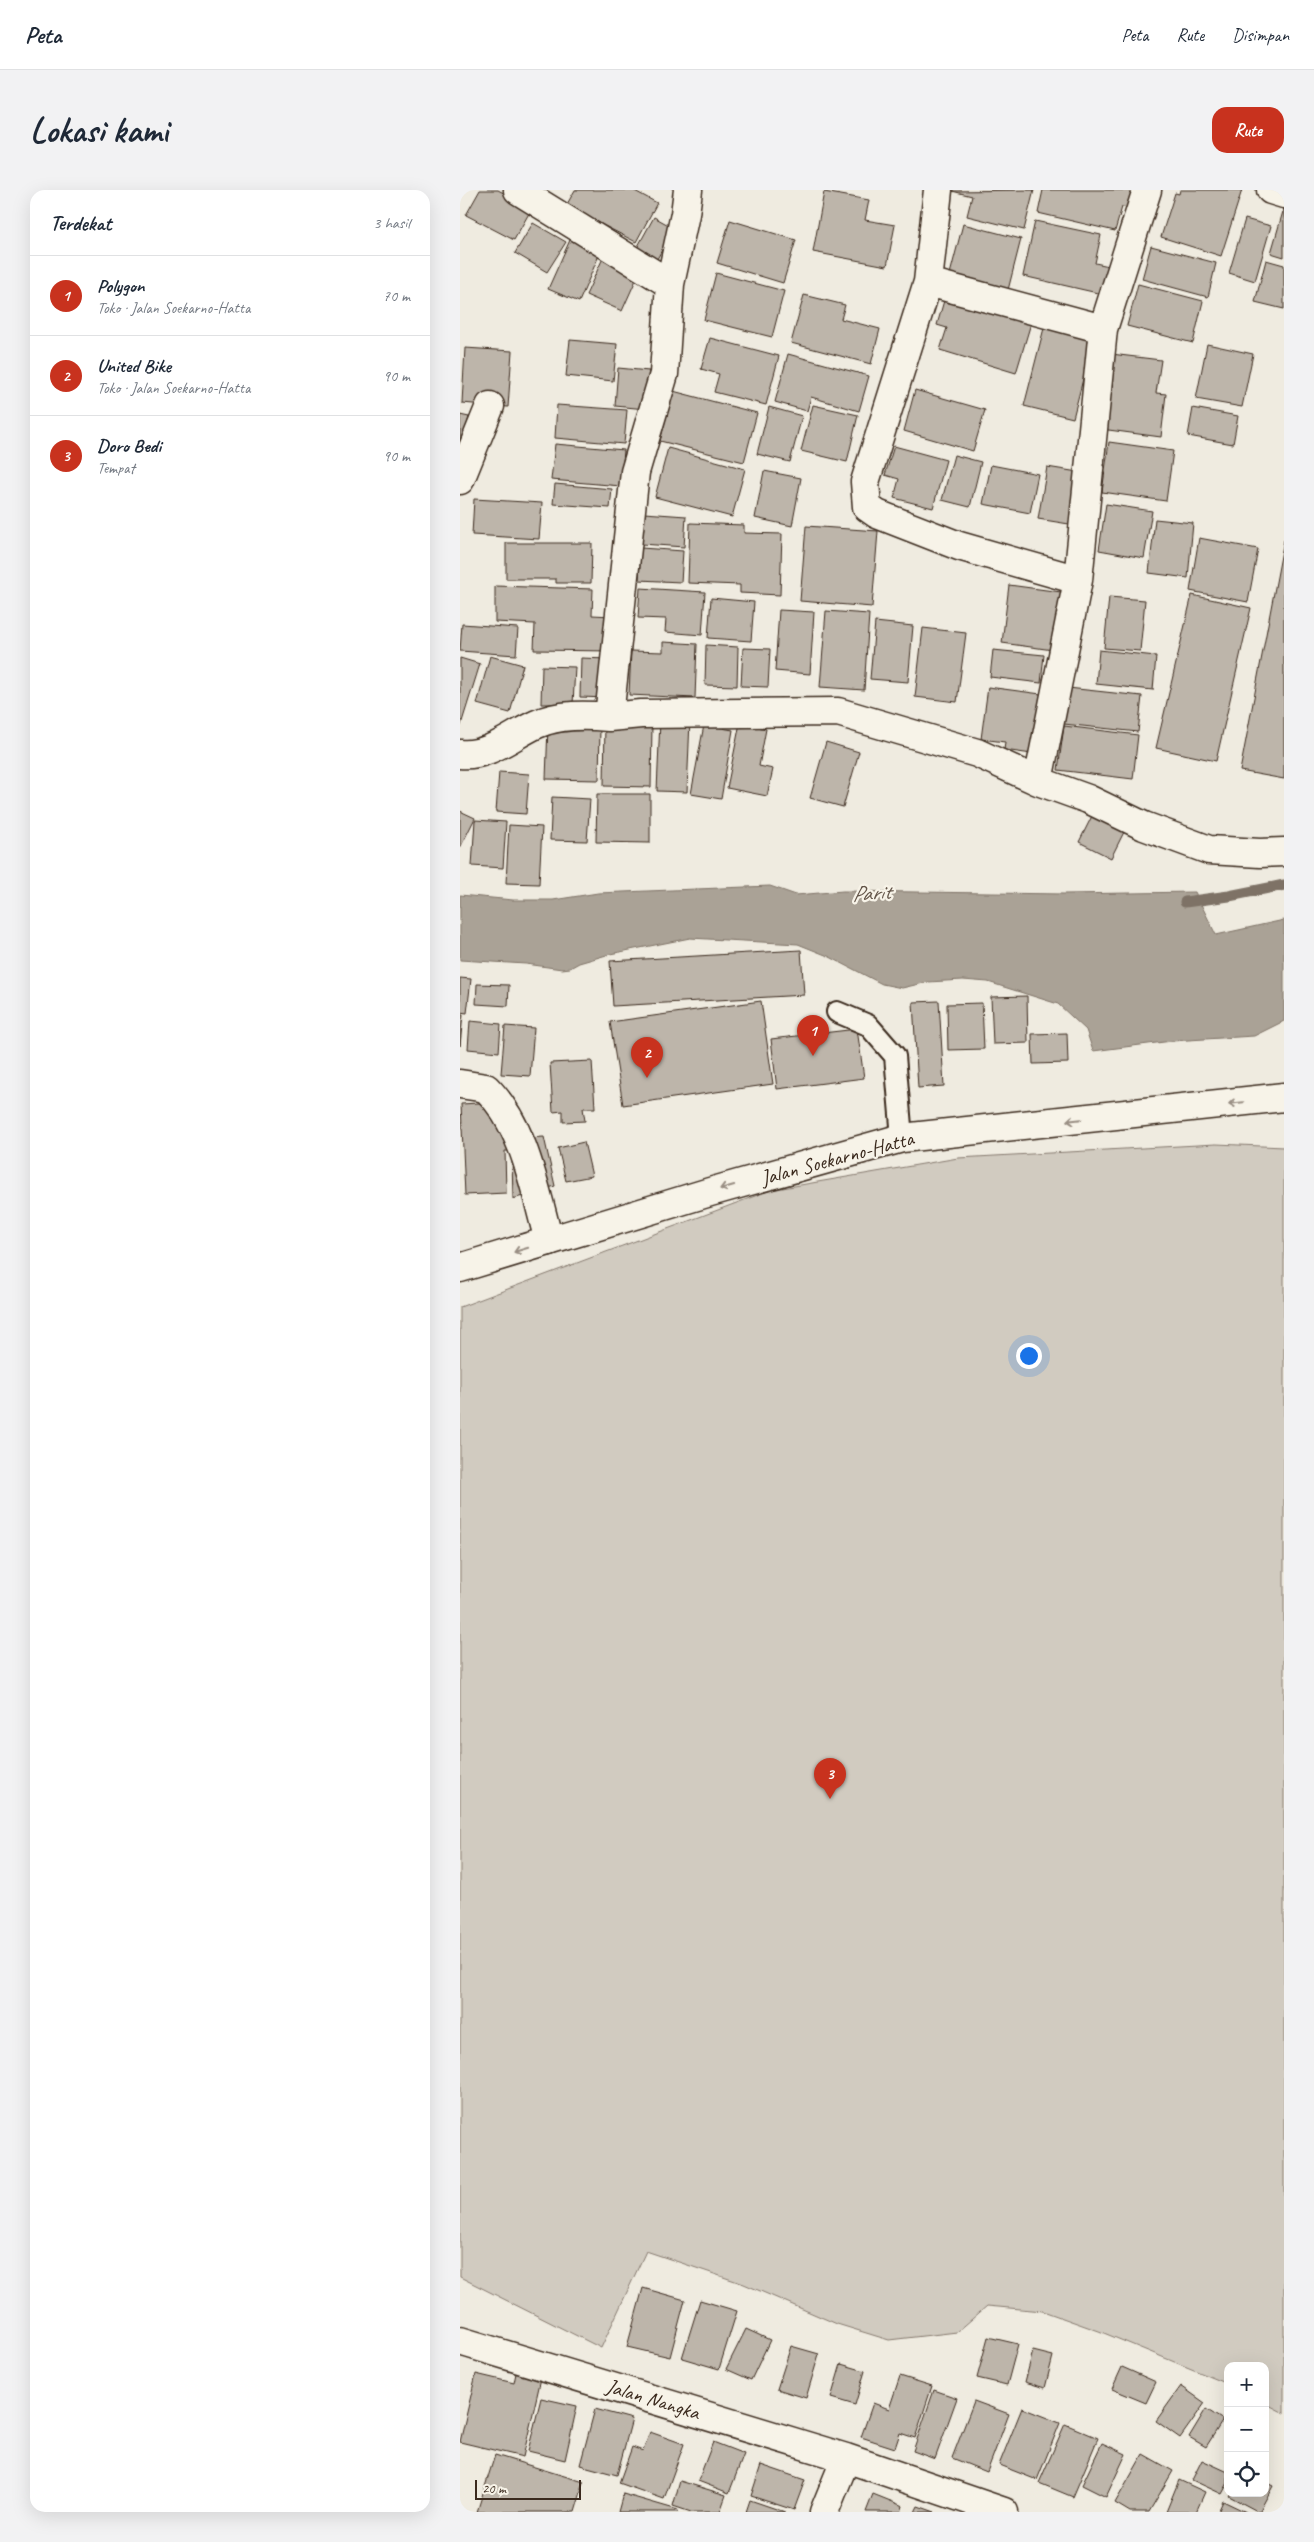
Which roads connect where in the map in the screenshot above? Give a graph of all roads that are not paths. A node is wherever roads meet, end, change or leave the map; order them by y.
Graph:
1 (518, 190) edge
2 (688, 190) edge
3 (938, 190) edge
4 (1148, 190) edge
5 (1271, 190) edge
6 (1284, 194) edge
7 (928, 282) junction
8 (670, 284) junction
9 (1103, 329) junction
10 (490, 406) dead end
11 (460, 480) edge
12 (1078, 580) junction
13 (609, 717) junction
14 (460, 754) edge
15 (1038, 781) junction
16 (1284, 852) edge
17 (837, 1012) dead end
18 (460, 1084) edge
19 (1284, 1098) edge
20 (902, 1138) junction
21 (549, 1241) junction
22 (460, 1268) edge
23 (460, 2341) edge
24 (846, 2458) junction
25 (824, 2512) edge
26 (1004, 2512) edge

1 - 8 main road
2 - 8 main road
3 - 7 main road
4 - 9 main road
5 - 6 main road
7 - 9 main road
7 - 12 main road
8 - 13 main road
9 - 12 main road
10 - 11 main road
12 - 15 main road
13 - 14 main road
13 - 15 main road
15 - 16 main road
17 - 20 lane
18 - 21 main road
19 -> 20 main road, Jalan Soekarno-Hatta
20 -> 21 main road, Jalan Soekarno-Hatta
21 -> 22 main road, Jalan Soekarno-Hatta
23 - 24 main road, Jalan Nangka
24 - 25 main road
24 - 26 main road, Jalan Nangka

